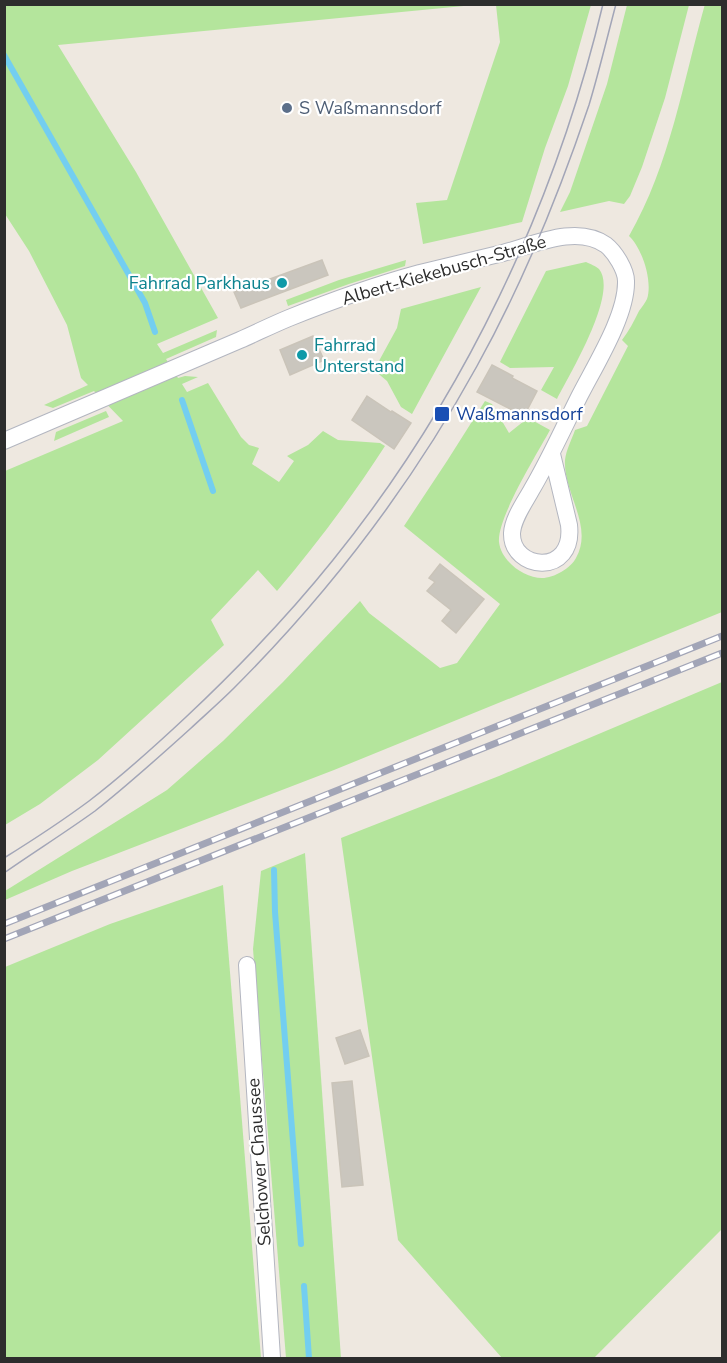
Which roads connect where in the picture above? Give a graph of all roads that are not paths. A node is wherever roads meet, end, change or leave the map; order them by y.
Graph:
1 (4, 441) edge
2 (552, 454) junction
3 (247, 965) dead end
4 (272, 1359) edge

1 - 2 street, Albert-Kiekebusch-Straße
2 - 2 street, Albert-Kiekebusch-Straße
3 - 4 street, Selchower Chaussee

